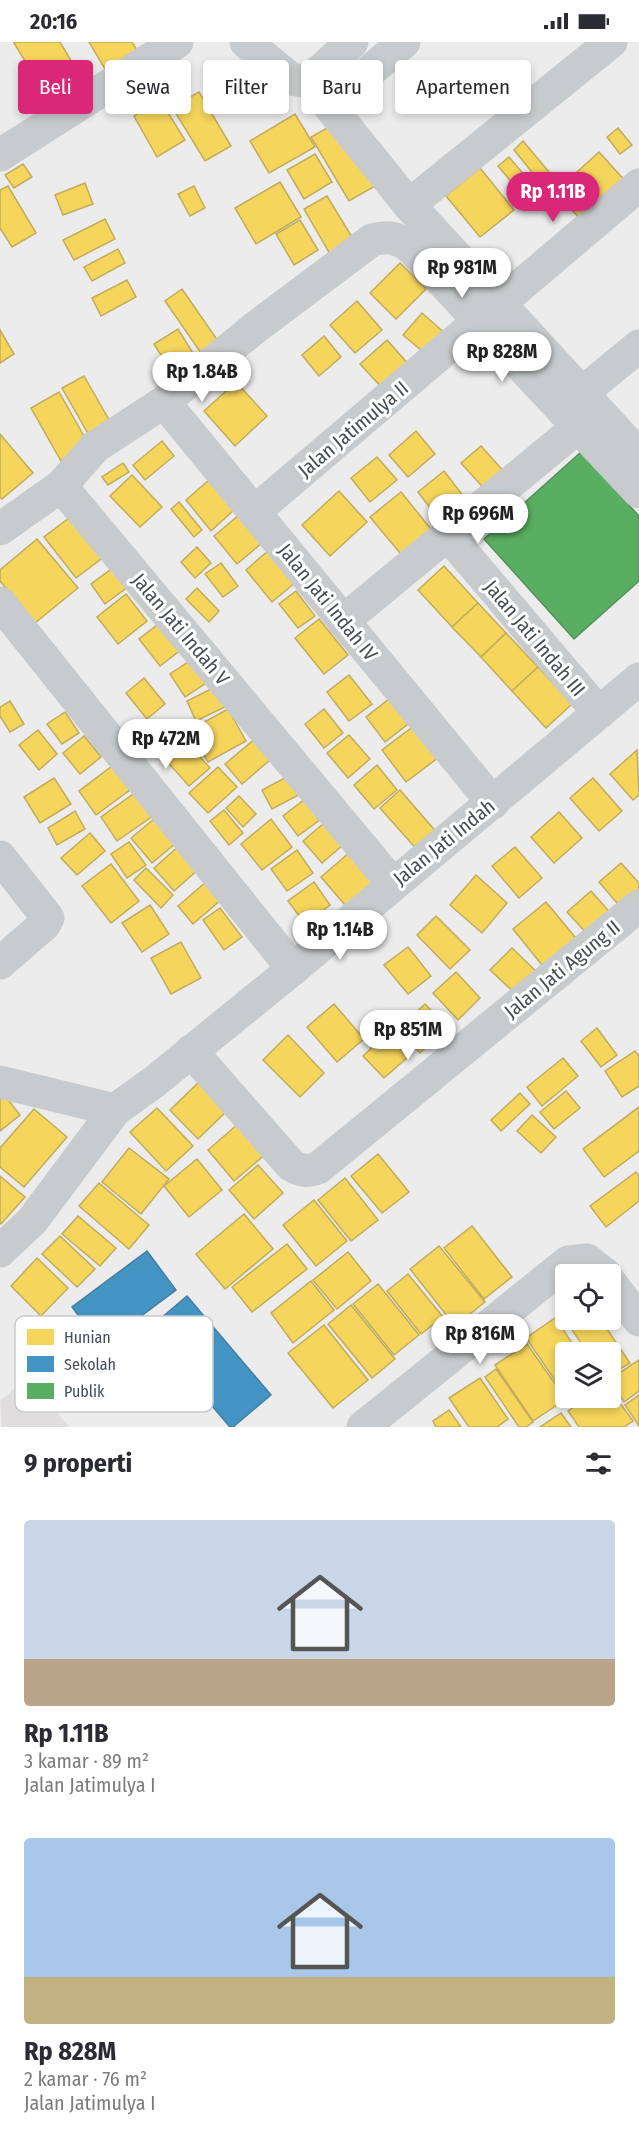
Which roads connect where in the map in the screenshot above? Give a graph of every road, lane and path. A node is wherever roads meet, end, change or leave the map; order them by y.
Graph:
1 (177, 42) edge
2 (246, 42) edge
3 (352, 42) edge
4 (404, 42) edge
5 (611, 42) edge
6 (0, 155) edge
7 (639, 185) edge
8 (409, 205) junction
9 (489, 311) junction
10 (639, 346) edge
11 (582, 393) junction
12 (164, 402) junction
13 (578, 427) junction
14 (639, 455) edge
15 (61, 486) junction
16 (639, 492) edge
17 (254, 512) junction
18 (0, 529) edge
19 (449, 536) junction
20 (0, 603) edge
21 (344, 621) junction
22 (639, 679) edge
23 (598, 713) junction
24 (493, 802) junction
25 (0, 857) edge
26 (392, 883) junction
27 (639, 906) edge
28 (0, 963) edge
29 (293, 969) junction
30 (191, 1051) junction
31 (0, 1082) edge
32 (115, 1110) junction
33 (0, 1251) edge
34 (566, 1264) edge
35 (588, 1264) edge
36 (555, 1272) edge
37 (621, 1296) edge
38 (639, 1320) edge
39 (363, 1427) edge

1 - 6 street
2 - 3 street
4 - 8 street
5 - 8 street
7 - 9 street, Jalan Jatimulya II
8 - 9 street
9 - 11 street
9 - 12 street
9 - 13 street
9 - 17 street, Jalan Jatimulya II
10 - 11 street
11 - 14 street
12 - 15 street
12 - 17 street, Jalan Jati Indah IV
13 - 16 street
13 - 19 street
15 - 18 street
15 - 26 street, Jalan Jati Indah V
17 - 21 street, Jalan Jati Indah IV
19 - 21 street
19 - 23 street, Jalan Jati Indah III
20 - 29 street
21 - 24 street, Jalan Jati Indah IV
22 - 23 street, Jalan Jati Indah
23 - 24 street, Jalan Jati Indah
24 - 26 street, Jalan Jati Indah
25 - 28 street
26 - 29 street, Jalan Jati Indah
27 - 30 street, Jalan Jati Agung II
29 - 30 street, Jalan Jati Indah
30 - 32 street, Jalan Jati Indah
31 - 32 street
32 - 33 street, Jalan Jati Indah
34 - 35 street
36 - 39 street
37 - 38 street

